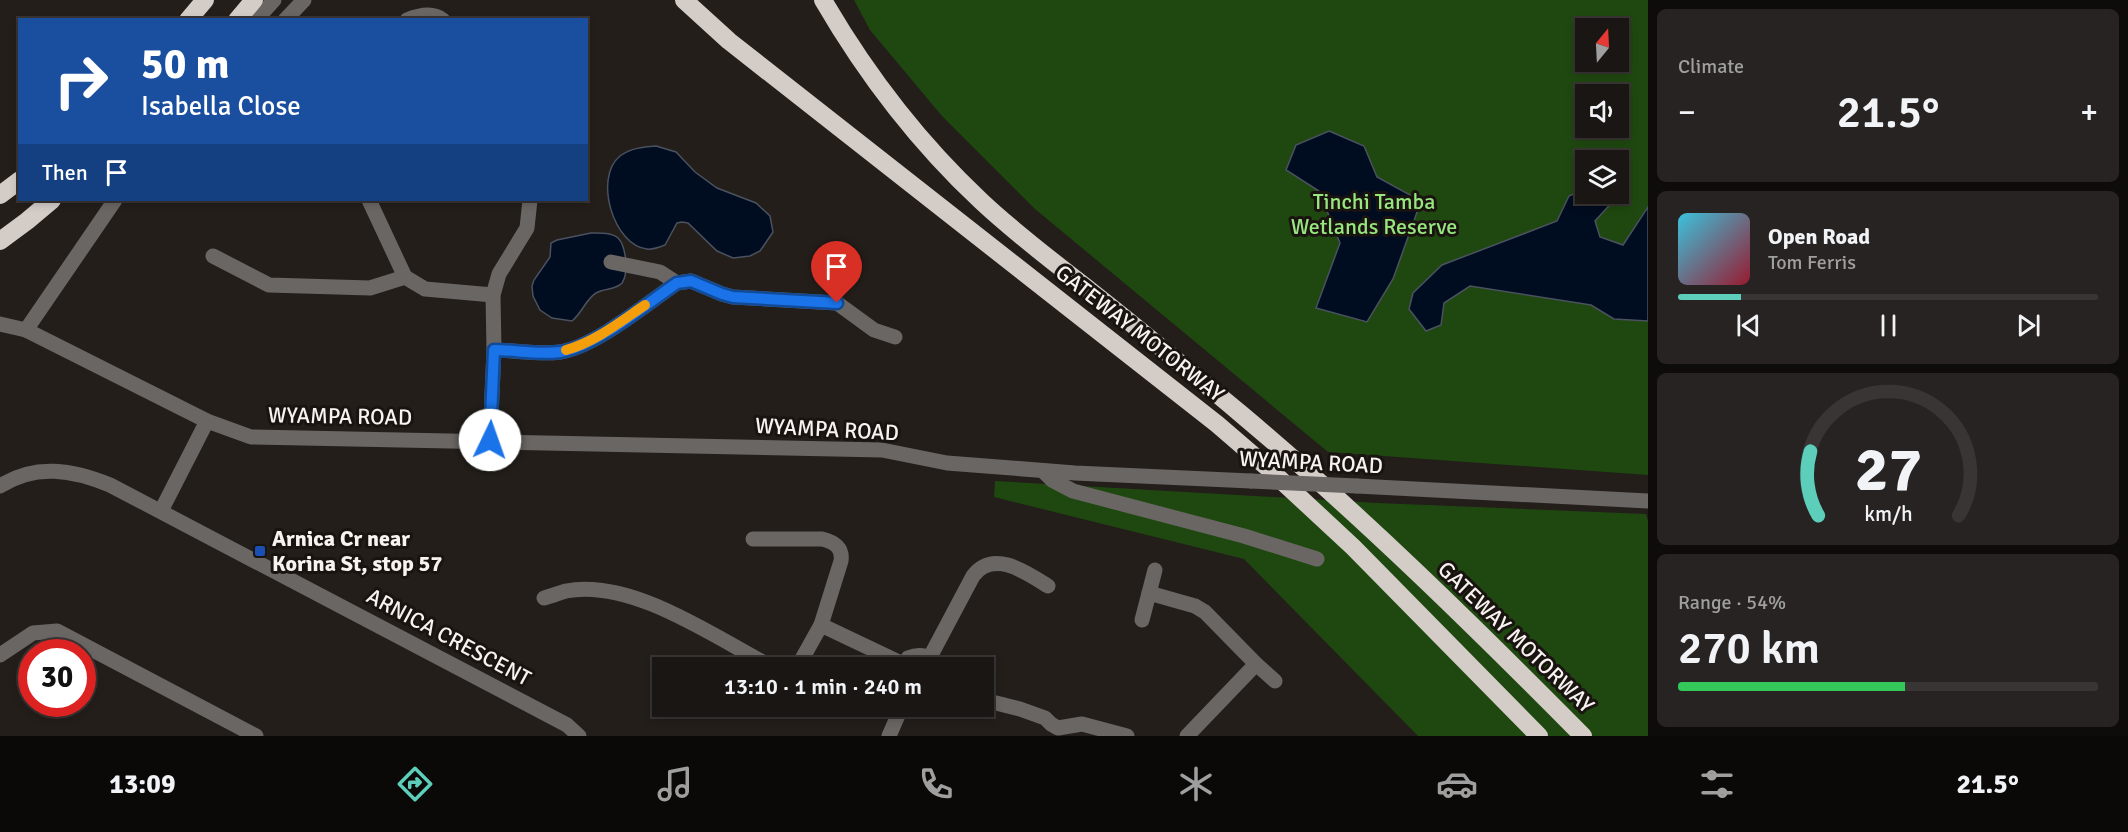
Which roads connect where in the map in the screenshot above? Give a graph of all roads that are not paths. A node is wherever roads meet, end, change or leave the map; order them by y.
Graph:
1 (205, 0) edge
2 (254, 0) edge
3 (274, 0) edge
4 (304, 0) edge
5 (684, 0) edge
6 (824, 0) edge
7 (190, 18) edge
8 (239, 18) edge
9 (258, 18) edge
10 (287, 18) edge
11 (413, 18) edge
12 (441, 18) edge
13 (18, 182) edge
14 (0, 195) edge
15 (51, 201) edge
16 (114, 201) edge
17 (369, 201) edge
18 (530, 201) edge
19 (0, 241) edge
20 (213, 256) dead end
21 (611, 262) dead end
22 (405, 277) junction
23 (677, 283) junction
24 (493, 295) junction
25 (0, 324) edge
26 (26, 330) junction
27 (896, 337) dead end
28 (494, 350) junction
29 (207, 421) junction
30 (490, 440) junction
31 (1043, 471) junction
32 (0, 486) edge
33 (1648, 501) edge
34 (161, 511) junction
35 (753, 539) dead end
36 (1317, 559) dead end
37 (1155, 570) dead end
38 (1048, 586) dead end
39 (1149, 593) junction
40 (544, 598) dead end
41 (1142, 620) dead end
42 (821, 625) junction
43 (0, 655) edge
44 (754, 657) edge
45 (803, 657) edge
46 (884, 657) edge
47 (936, 657) edge
48 (1256, 664) junction
49 (1275, 681) dead end
50 (994, 702) edge
51 (897, 717) edge
52 (1057, 732) edge
53 (256, 736) edge
54 (579, 736) edge
55 (889, 736) edge
56 (1127, 736) edge
57 (1186, 736) edge
58 (1539, 736) edge
59 (1583, 736) edge

1 - 7 highway
2 - 8 highway
3 - 9 street
4 - 10 street
5 - 58 highway, GATEWAY MOTORWAY
6 - 59 highway, GATEWAY MOTORWAY
11 - 12 street
13 - 14 highway
15 - 19 highway
16 - 26 street
17 - 22 street
18 - 24 street
20 - 22 street
21 - 23 street
22 - 24 street
23 - 27 street
23 - 28 street
24 - 28 street
25 - 26 street, WYAMPA ROAD
26 - 29 street, WYAMPA ROAD
28 - 30 street
29 - 30 street, WYAMPA ROAD
29 - 34 street
30 - 31 street, WYAMPA ROAD
31 - 33 street, WYAMPA ROAD, bridge
31 - 36 street
32 - 34 street, ARNICA CRESCENT
34 - 54 street, ARNICA CRESCENT
35 - 42 street
37 - 39 street
38 - 47 street
39 - 41 street
39 - 48 street
40 - 44 street
42 - 45 street
42 - 46 street
43 - 53 street
48 - 49 street
48 - 57 street
50 - 52 street
51 - 55 street
52 - 56 street

